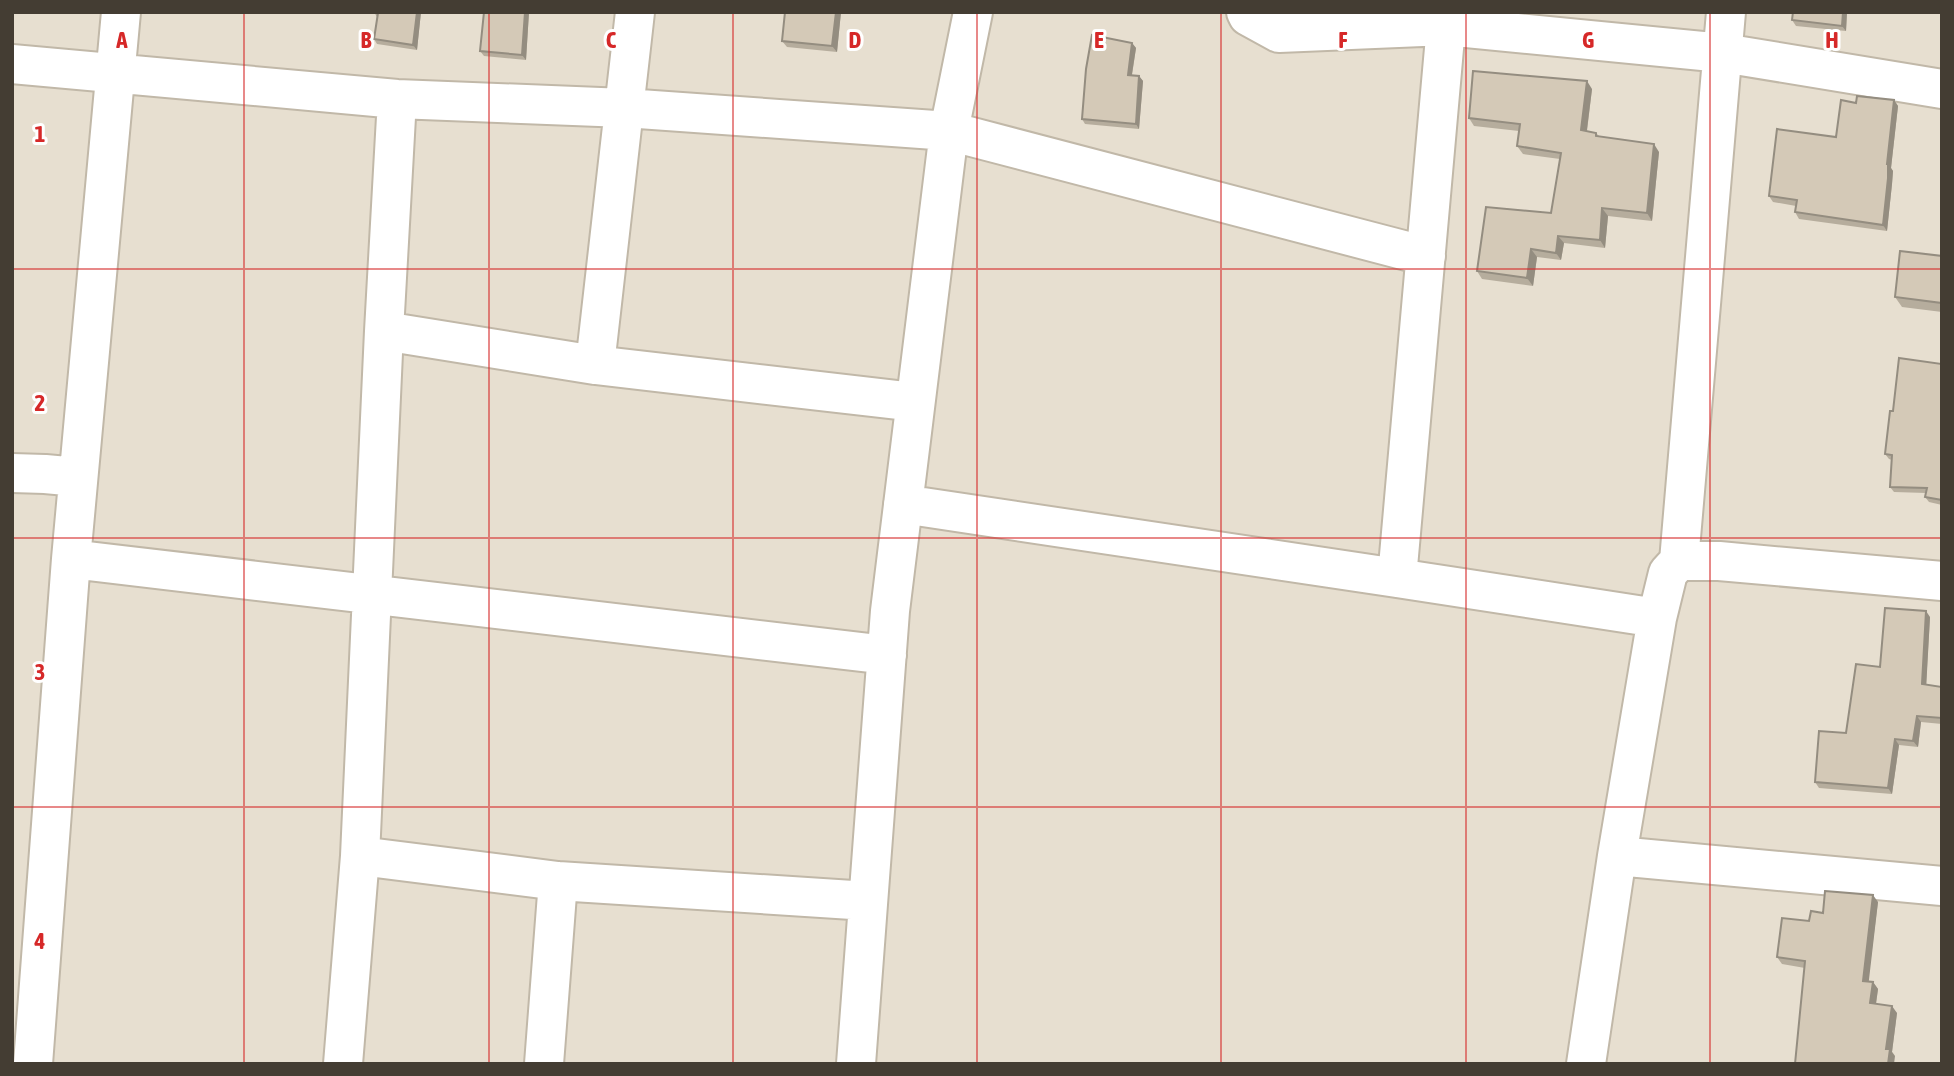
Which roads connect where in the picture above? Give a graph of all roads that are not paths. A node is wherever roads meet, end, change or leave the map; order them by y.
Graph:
1 (121, 12) edge
2 (635, 12) edge
3 (974, 12) edge
4 (1245, 12) edge
5 (1726, 12) edge
6 (1446, 26) junction
7 (1723, 53) junction
8 (12, 64) edge
9 (116, 73) junction
10 (1942, 89) edge
11 (397, 99) junction
12 (625, 108) junction
13 (949, 131) junction
14 (1426, 257) junction
15 (384, 331) junction
16 (595, 365) junction
17 (915, 402) junction
18 (12, 473) edge
19 (78, 477) junction
20 (903, 504) junction
21 (71, 559) junction
22 (1679, 561) junction
23 (1397, 578) junction
24 (1942, 581) edge
25 (372, 594) junction
26 (1657, 618) junction
27 (887, 655) junction
28 (360, 856) junction
29 (1617, 856) junction
30 (558, 881) junction
31 (1942, 886) edge
32 (868, 901) junction
33 (33, 1064) edge
34 (343, 1064) edge
35 (544, 1064) edge
36 (856, 1064) edge
37 (1586, 1064) edge

1 - 9 street
2 - 12 street
3 - 13 street
4 - 6 street
5 - 7 street
6 - 7 street
6 - 14 street
7 - 10 street
7 - 22 street
8 - 9 street
9 - 11 street
9 - 19 street
11 - 12 street
11 - 15 street
12 - 13 street
12 - 16 street
13 - 14 street
13 - 17 street
14 - 23 street
15 - 16 street
15 - 25 street
16 - 17 street
17 - 20 street
18 - 19 street
19 - 21 street
20 - 23 street
20 - 27 street
21 - 25 street
21 - 33 street
22 - 24 street
22 - 26 street
23 - 26 street
25 - 27 street
25 - 28 street
26 - 29 street
27 - 32 street
28 - 30 street
28 - 34 street
29 - 31 street
29 - 37 street
30 - 32 street
30 - 35 street
32 - 36 street

